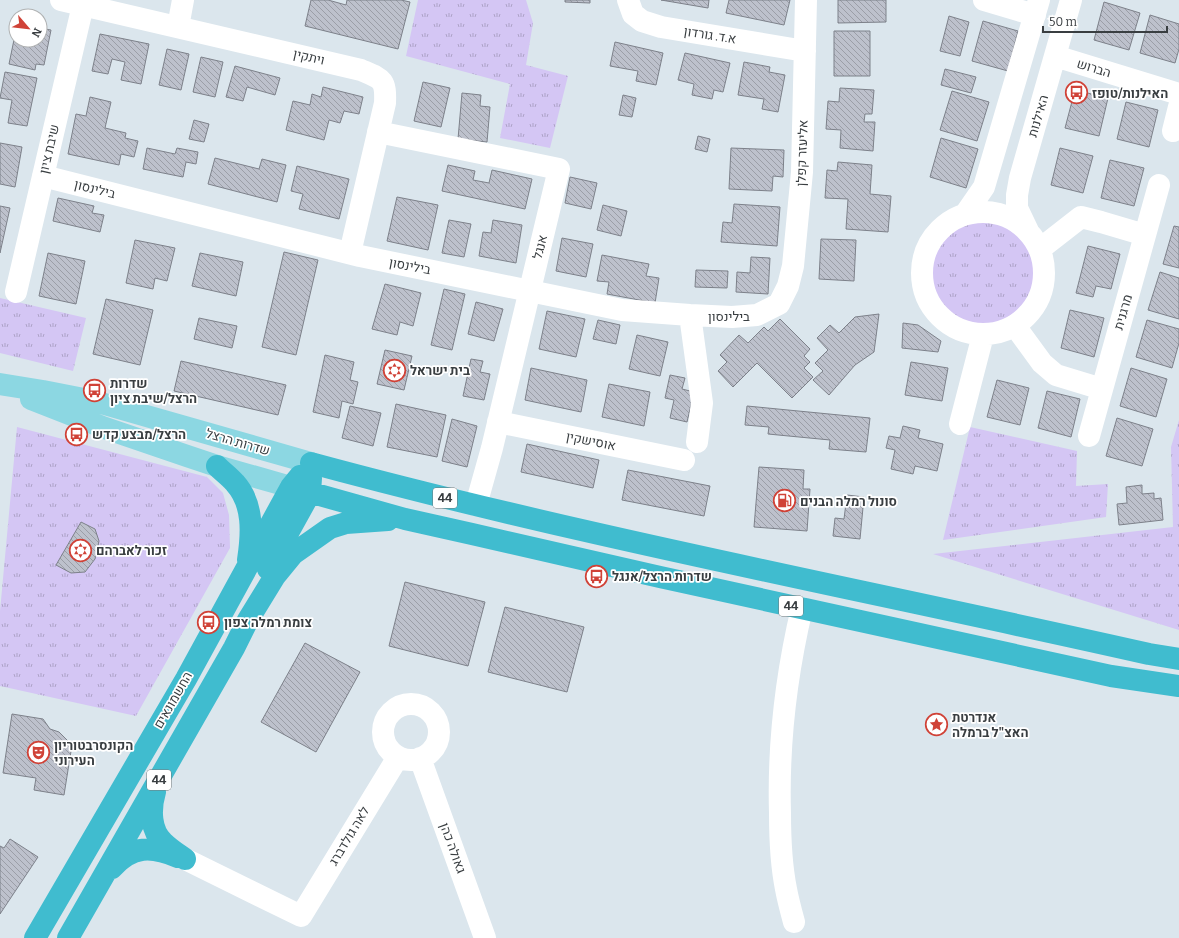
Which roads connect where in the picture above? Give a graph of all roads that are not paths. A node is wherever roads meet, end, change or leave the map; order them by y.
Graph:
1 (61, 0) edge
2 (183, 0) edge
3 (628, 0) edge
4 (806, 0) edge
5 (984, 0) edge
6 (1071, 0) edge
7 (83, 5) junction
8 (1037, 7) edge
9 (178, 27) junction
10 (805, 51) junction
11 (1055, 56) junction
12 (1179, 94) edge
13 (1179, 106) edge
14 (1172, 131) dead end
15 (378, 132) junction
16 (43, 176) junction
17 (1159, 185) dead end
18 (966, 214) junction
19 (1028, 231) junction
20 (1145, 235) junction
21 (1040, 249) junction
22 (350, 253) junction
23 (530, 290) junction
24 (16, 292) dead end
25 (779, 304) joint
26 (690, 315) junction
27 (1015, 326) junction
28 (982, 334) junction
29 (0, 385) edge
30 (1102, 389) junction
31 (498, 422) junction
32 (960, 424) dead end
33 (1089, 436) dead end
34 (697, 442) dead end
35 (684, 460) dead end
36 (311, 463) junction
37 (217, 466) junction
38 (300, 490) junction
39 (476, 505) junction
40 (405, 519) junction
41 (246, 571) junction
42 (802, 608) junction
43 (248, 620) junction
44 (1179, 659) edge
45 (1111, 676) junction
46 (1179, 686) edge
47 (1179, 701) edge
48 (398, 757) junction
49 (420, 758) junction
50 (168, 763) junction
51 (185, 859) junction
52 (101, 880) junction
53 (794, 922) dead end
54 (35, 938) edge
55 (68, 938) edge
56 (485, 938) edge

1 - 7 street, ויתקין
2 - 9 street
3 - 10 street, א.ד. גורדון
4 - 10 street, אליעזר קפלן
5 - 8 street
6 - 11 street, האילנות
7 - 9 street, ויתקין
7 - 16 street, שיבת ציון
8 - 18 street
9 - 15 street, ויתקין
10 - 25 street, אליעזר קפלן
11 - 12 street, הברוש
11 - 19 street, האילנות
13 - 14 street
15 - 22 street, ויתקין
15 - 23 street, אנגל
16 - 22 street, בילינסון
16 - 24 street, שיבת ציון
17 - 20 street, מרגנית
18 - 19 street
18 - 28 street
19 - 21 street
20 - 21 street
20 - 30 street, מרגנית
21 - 27 street
22 - 23 street, בילינסון
23 - 26 street, בילינסון
23 - 31 street, אנגל
25 - 26 street, בילינסון
26 - 34 street
27 - 28 street
27 - 30 street
28 - 32 street
29 - 36 main road, שדרות הרצל
29 - 37 main road, שדרות הרצל
30 - 33 street, מרגנית
31 - 35 street, אוסישקין
31 - 39 street, אנגל
36 - 38 highway, החשמונאים / 44
36 - 39 highway, 44
37 - 38 main road, שדרות הרצל
37 - 41 highway, 44
38 - 40 highway, 44
38 - 41 highway, החשמונאים / 44
38 - 43 highway
39 - 44 highway, 44
40 - 42 highway, 44
40 - 43 highway, 44
41 - 54 highway, החשמונאים / 44
42 - 45 highway, 44
42 - 53 street
43 - 50 highway, החשמונאים / 44
45 - 46 highway, 44
45 - 47 highway
48 - 49 street
48 - 49 street
48 - 51 street, לאה גולדברג
49 - 56 street, גאולה כהן
50 - 51 highway
50 - 52 highway, החשמונאים / 44
51 - 52 highway
52 - 55 highway, החשמונאים / 44

